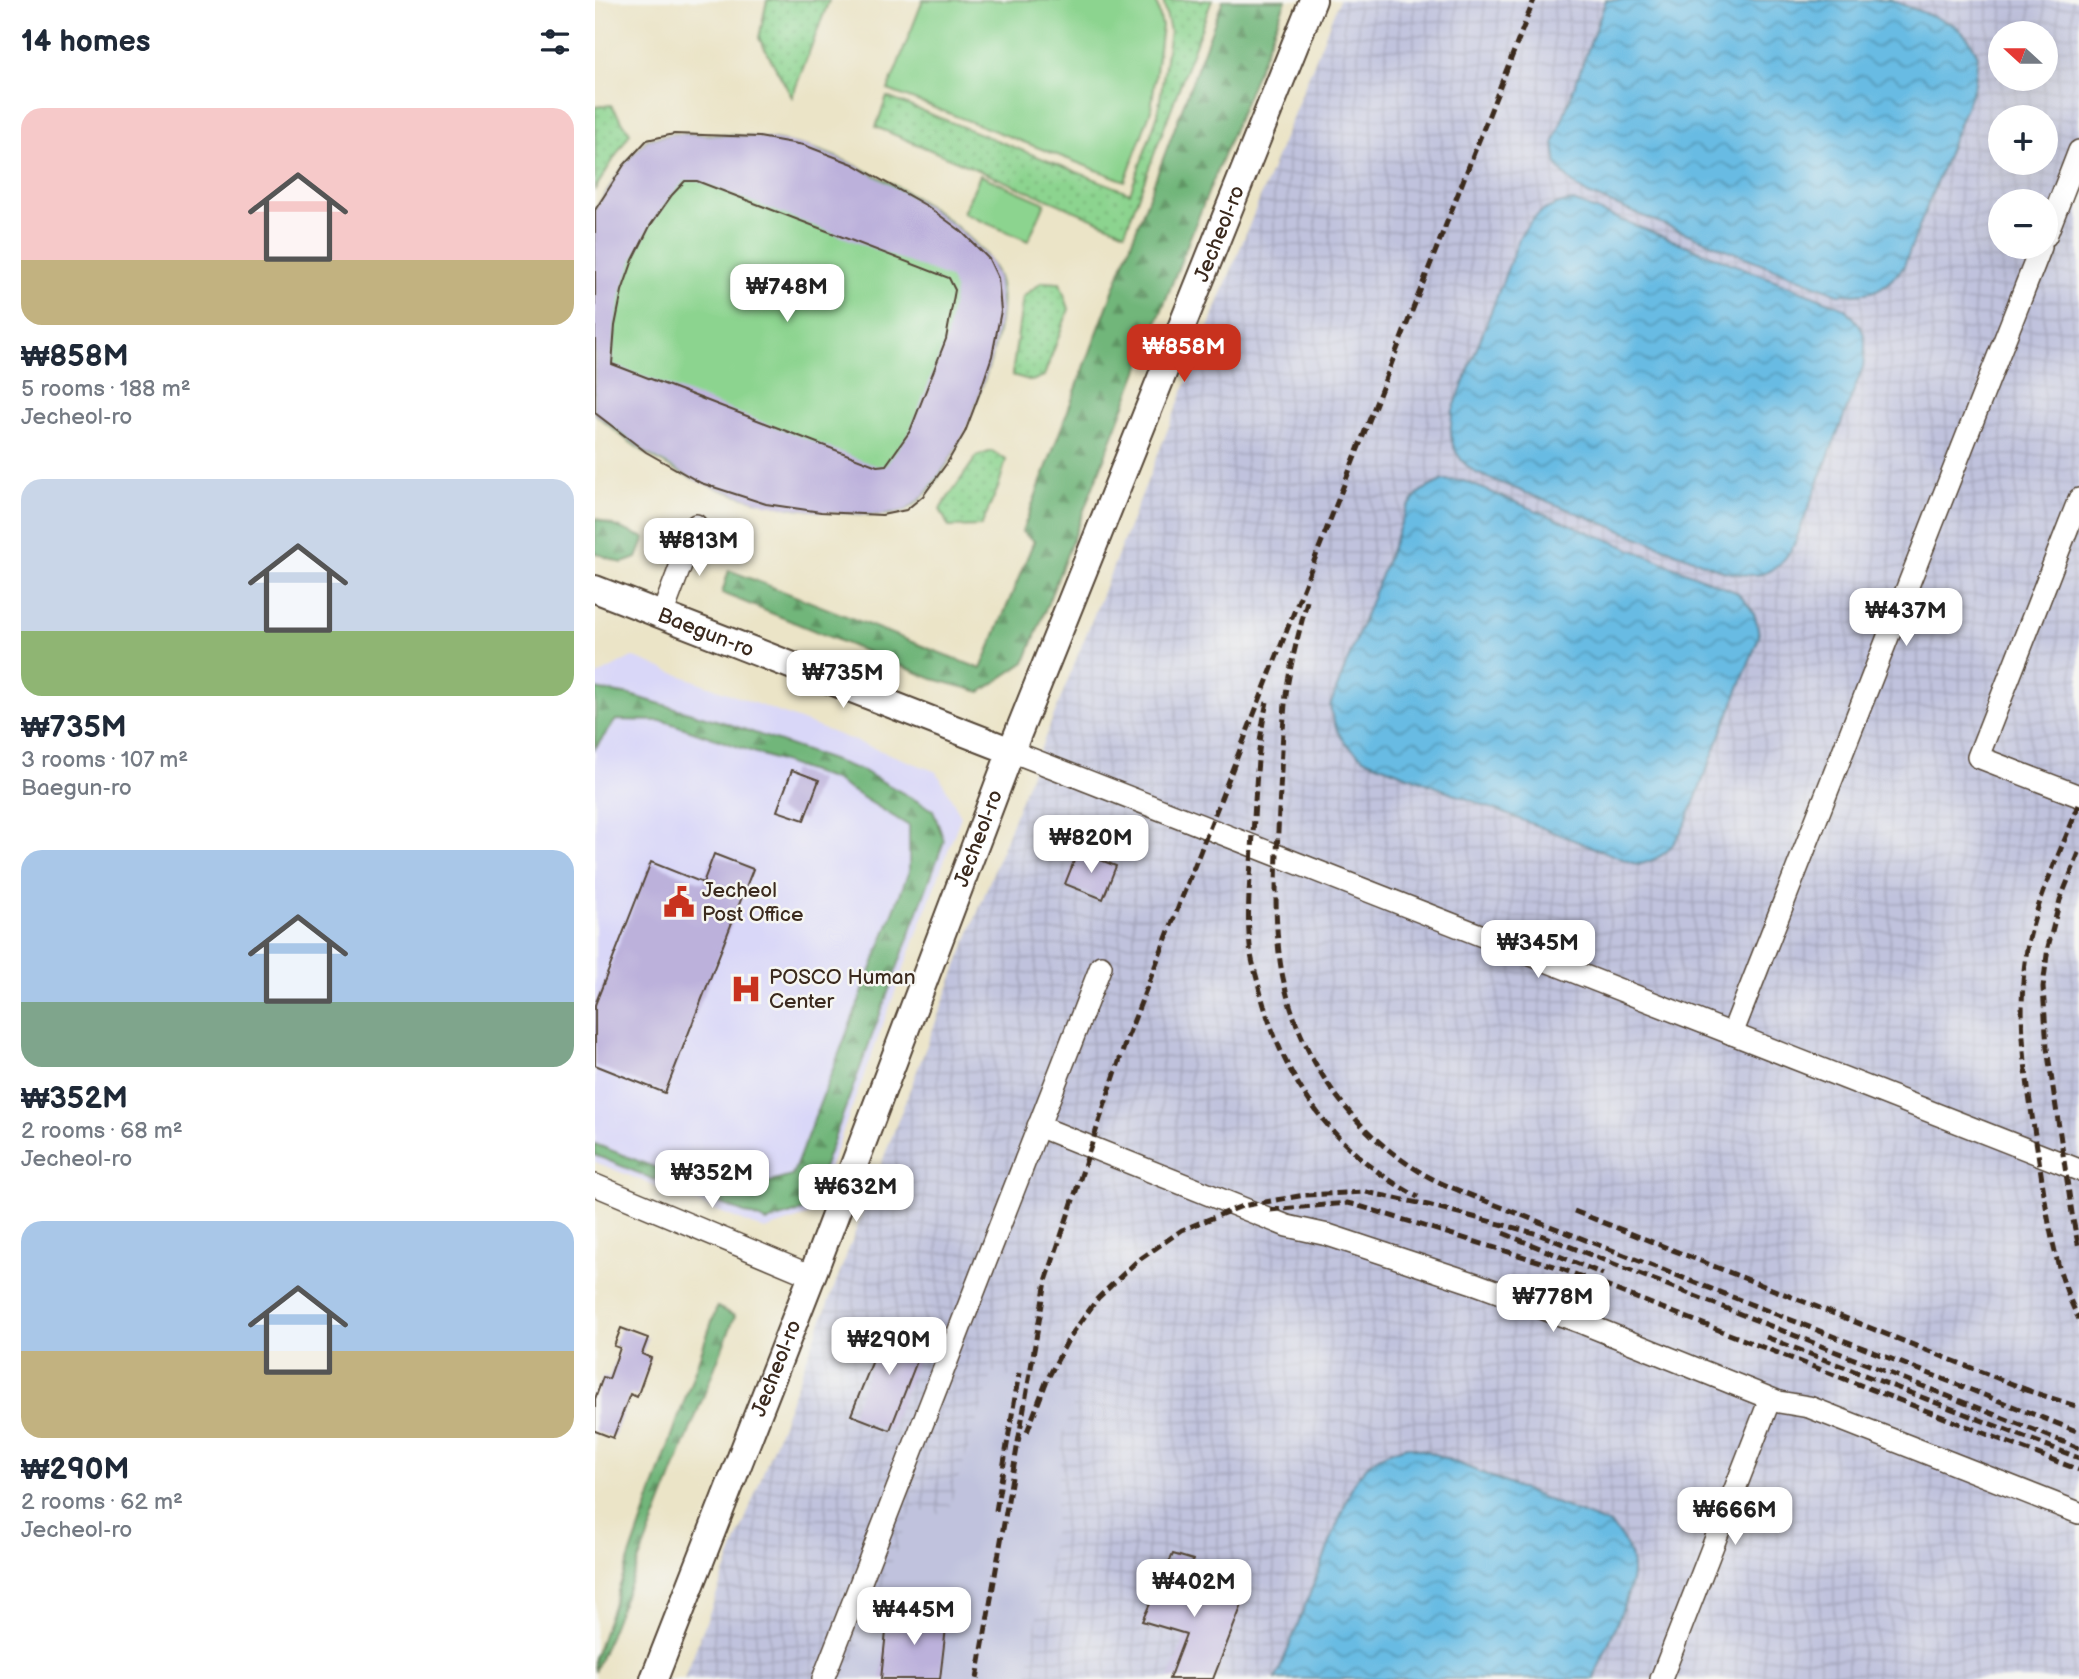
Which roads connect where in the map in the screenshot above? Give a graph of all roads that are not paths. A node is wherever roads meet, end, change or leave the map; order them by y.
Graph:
1 (1313, 0) edge
2 (2079, 151) edge
3 (2058, 205) edge
4 (2036, 259) edge
5 (2079, 499) edge
6 (696, 525) dead end
7 (596, 593) edge
8 (662, 615) junction
9 (1011, 751) junction
10 (2079, 796) edge
11 (1101, 965) dead end
12 (1732, 1034) junction
13 (1038, 1126) junction
14 (2079, 1170) edge
15 (595, 1185) edge
16 (812, 1276) junction
17 (1770, 1399) junction
18 (2079, 1513) edge
19 (654, 1679) edge
20 (823, 1679) edge
21 (1661, 1679) edge

1 - 9 main road, Jecheol-ro
2 - 3 street
4 - 12 street
5 - 10 street
6 - 8 street
7 - 8 main road, Baegun-ro
8 - 9 main road, Baegun-ro
9 - 12 street
9 - 16 main road, Jecheol-ro
11 - 13 street
12 - 14 street
13 - 17 street
13 - 20 street
15 - 16 street
16 - 19 main road, Jecheol-ro
17 - 18 street
17 - 21 street

